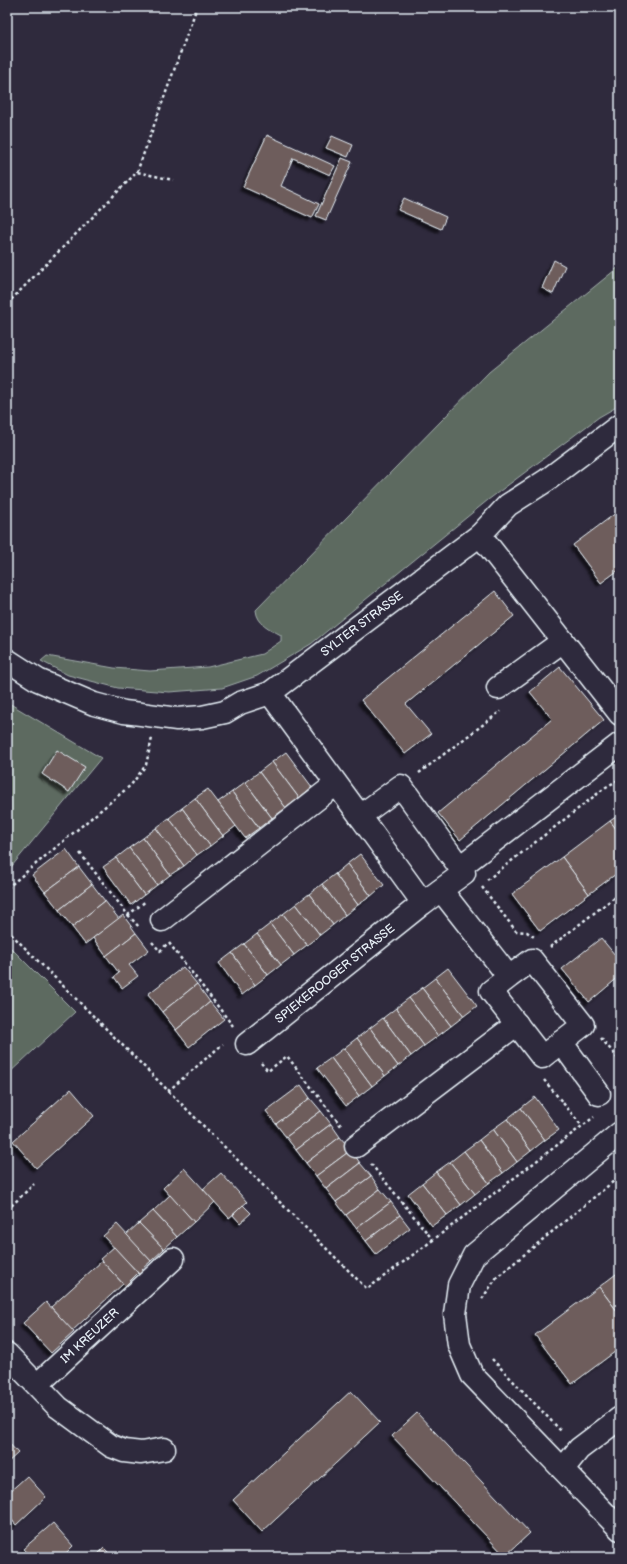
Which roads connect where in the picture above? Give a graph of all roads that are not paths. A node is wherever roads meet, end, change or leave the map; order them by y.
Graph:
1 (620, 426) edge
2 (480, 535) junction
3 (563, 641) junction
4 (7, 660) edge
5 (498, 688) road end
6 (270, 693) junction
7 (620, 714) edge
8 (620, 744) edge
9 (336, 784) junction
10 (360, 816) junction
11 (460, 867) junction
12 (447, 898) junction
13 (423, 903) junction
14 (162, 920) road end
15 (509, 977) junction
16 (517, 1024) junction
17 (242, 1038) road end
18 (561, 1042) junction
19 (598, 1104) road end
20 (620, 1133) edge
21 (356, 1146) road end
22 (173, 1259) dead end
23 (7, 1354) edge
24 (38, 1384) junction
25 (620, 1418) edge
26 (164, 1449) dead end
27 (563, 1469) junction
28 (620, 1529) edge

1 - 2 street, SYLTER STRASSE
2 - 3 street
2 - 6 street, SYLTER STRASSE
3 - 5 street
3 - 7 street
4 - 6 street, SYLTER STRASSE
6 - 9 street
8 - 11 street
9 - 10 street
9 - 14 street
10 - 11 street
10 - 13 street
11 - 12 street, SPIEKEROOGER STRASSE
12 - 13 street, SPIEKEROOGER STRASSE
12 - 15 street
13 - 17 street, SPIEKEROOGER STRASSE
15 - 16 street
15 - 18 street
16 - 18 street
16 - 21 street
18 - 19 street
20 - 27 street
22 - 24 street, IM KREUZER
23 - 24 street
24 - 26 street
25 - 27 street
27 - 28 street

